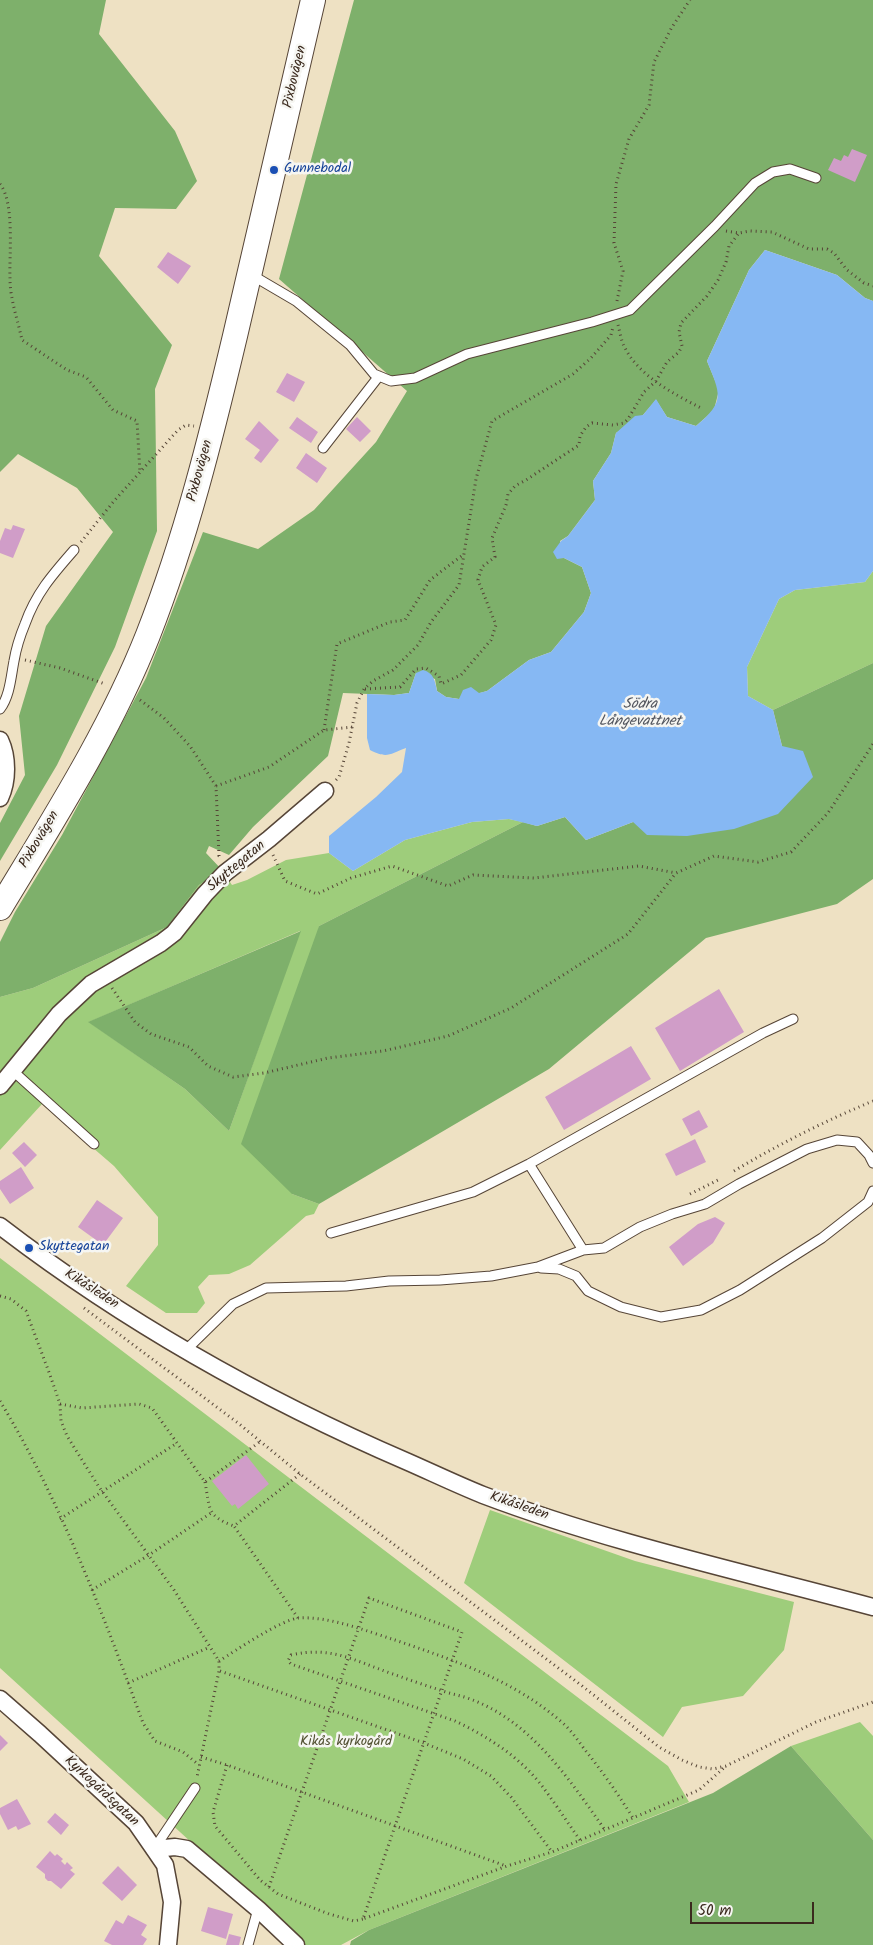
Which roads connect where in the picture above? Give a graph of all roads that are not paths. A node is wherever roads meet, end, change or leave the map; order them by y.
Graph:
1 (313, 0) edge
2 (816, 178) dead end
3 (250, 274) junction
4 (379, 376) junction
5 (323, 448) dead end
6 (74, 550) road end
7 (0, 709) edge
8 (0, 740) edge
9 (325, 791) road end
10 (0, 798) edge
11 (0, 908) edge
12 (793, 1019) dead end
13 (14, 1071) junction
14 (0, 1086) edge
15 (94, 1144) dead end
16 (873, 1163) edge
17 (529, 1164) junction
18 (873, 1191) edge
19 (0, 1226) edge
20 (330, 1233) dead end
21 (583, 1250) junction
22 (538, 1267) junction
23 (186, 1350) junction
24 (873, 1607) edge
25 (0, 1699) edge
26 (195, 1788) dead end
27 (154, 1849) junction
28 (258, 1909) junction
29 (168, 1945) edge
30 (248, 1945) edge
31 (296, 1945) edge

1 - 3 street, Pixbovägen
2 - 4 lane
3 - 4 lane
3 - 11 street, Pixbovägen
4 - 5 lane
6 - 7 lane
8 - 10 street
9 - 13 street, Skyttegatan
12 - 17 lane
13 - 14 street, Skyttegatan
13 - 15 lane
16 - 21 lane
17 - 20 lane
17 - 21 lane
18 - 22 lane
19 - 23 street, Kikåsleden
21 - 22 lane
22 - 23 lane
23 - 24 street, Kikåsleden
25 - 27 street, Kyrkogårdsgatan
26 - 27 lane
27 - 28 street
27 - 29 street, Kyrkogårdsgatan
28 - 30 lane
28 - 31 street

